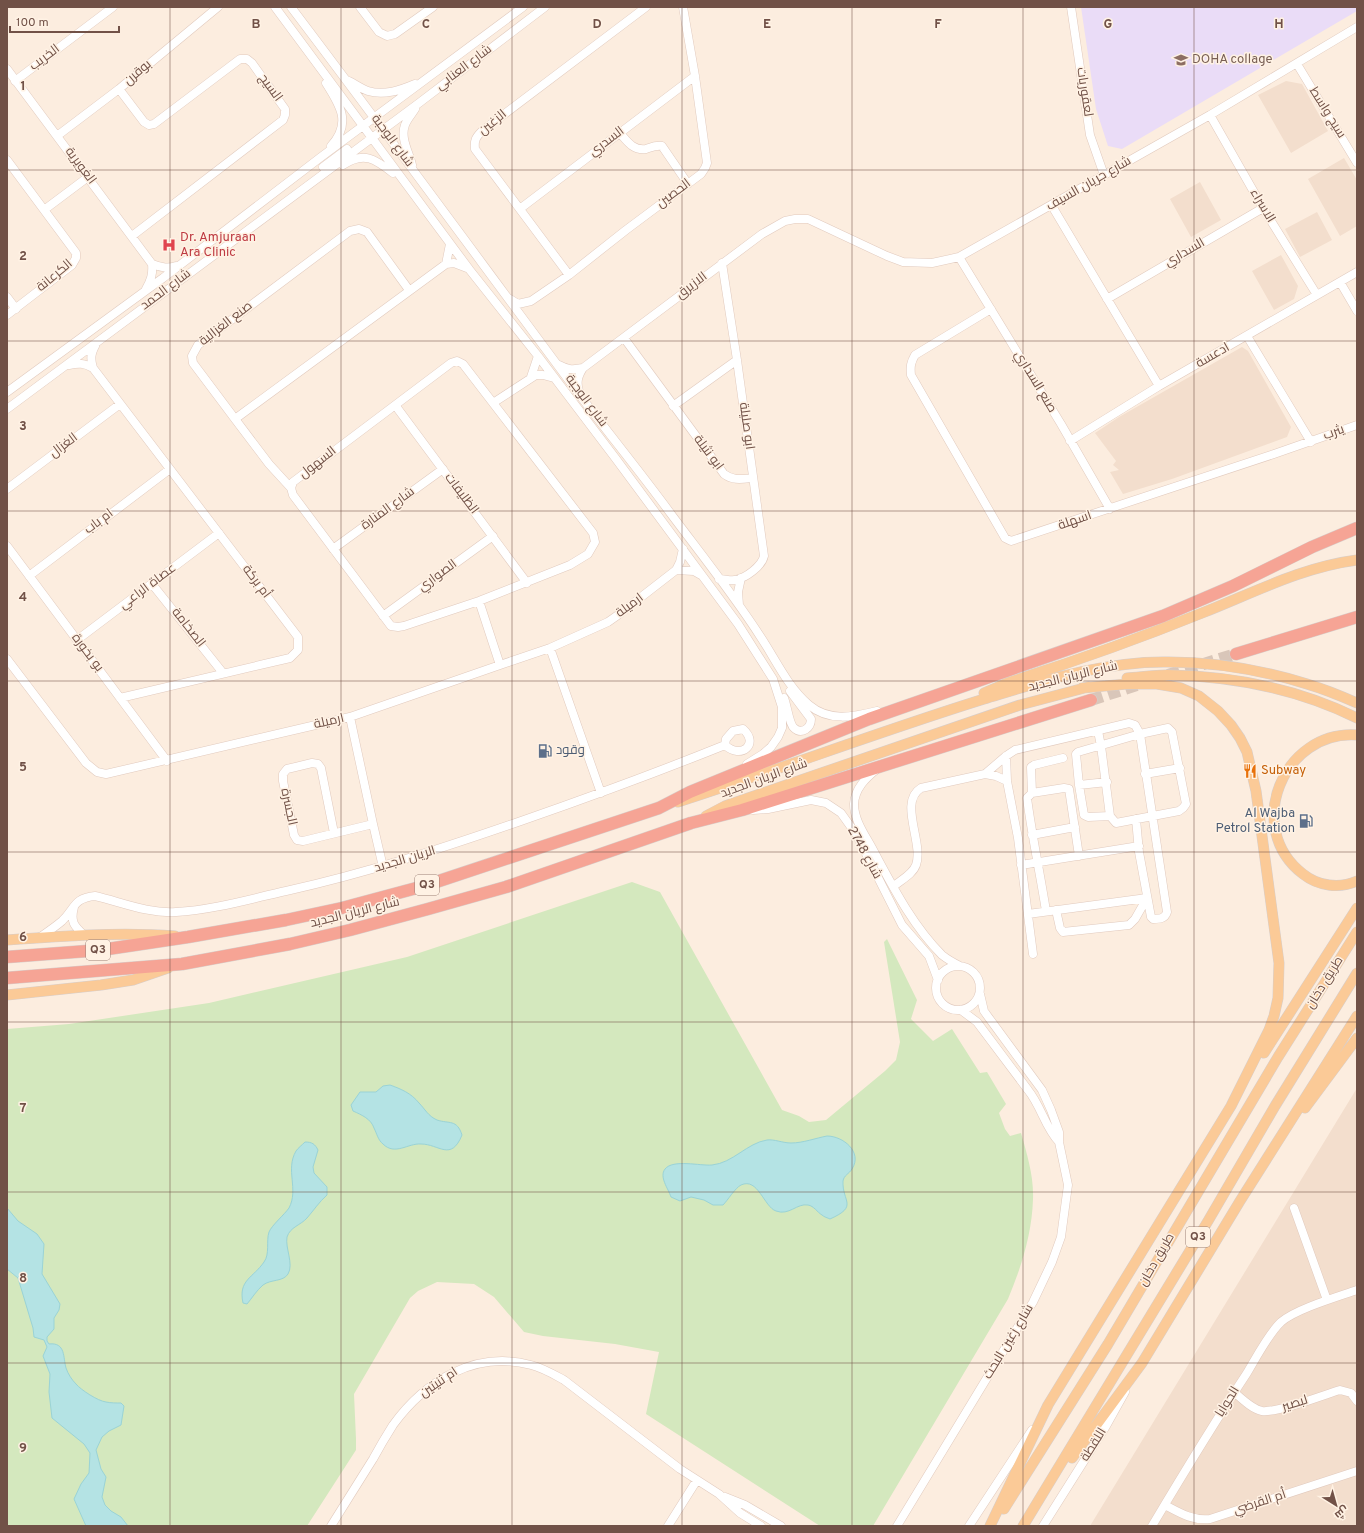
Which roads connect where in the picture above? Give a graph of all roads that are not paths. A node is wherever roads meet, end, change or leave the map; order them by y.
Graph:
1 (113, 7) edge
2 (218, 7) edge
3 (275, 7) edge
4 (291, 7) edge
5 (360, 7) edge
6 (433, 7) edge
7 (513, 7) edge
8 (523, 7) edge
9 (545, 7) edge
10 (646, 7) edge
11 (683, 7) edge
12 (1071, 7) edge
13 (510, 17) junction
14 (282, 18) junction
15 (1357, 27) edge
16 (484, 35) junction
17 (1296, 64) junction
18 (318, 65) junction
19 (7, 69) edge
20 (695, 76) junction
21 (346, 80) junction
22 (425, 80) junction
23 (15, 81) junction
24 (119, 89) junction
25 (419, 103) junction
26 (1210, 115) junction
27 (373, 127) junction
28 (619, 132) junction
29 (57, 136) junction
30 (321, 157) junction
31 (7, 160) edge
32 (1357, 162) edge
33 (413, 169) junction
34 (1104, 175) junction
35 (88, 177) junction
36 (402, 179) junction
37 (312, 182) junction
38 (688, 184) junction
39 (1052, 206) junction
40 (521, 208) junction
41 (1263, 208) junction
42 (44, 210) junction
43 (262, 219) junction
44 (808, 219) joint
45 (132, 236) junction
46 (450, 244) junction
47 (478, 255) junction
48 (959, 257) junction
49 (722, 263) junction
50 (152, 264) junction
51 (446, 264) junction
52 (178, 266) junction
53 (469, 269) junction
54 (1357, 272) edge
55 (569, 275) junction
56 (1340, 282) junction
57 (409, 290) junction
58 (144, 292) junction
59 (1317, 295) junction
60 (7, 297) edge
61 (508, 298) junction
62 (1107, 299) junction
63 (16, 309) junction
64 (991, 309) junction
65 (1357, 311) edge
66 (7, 315) edge
67 (1247, 336) junction
68 (624, 338) junction
69 (97, 342) junction
70 (538, 356) junction
71 (737, 360) junction
72 (559, 365) junction
73 (66, 366) junction
74 (93, 368) junction
75 (583, 368) junction
76 (531, 377) junction
77 (555, 379) junction
78 (1159, 386) junction
79 (7, 392) edge
80 (579, 394) junction
81 (493, 403) junction
82 (120, 404) junction
83 (395, 405) junction
84 (673, 406) junction
85 (7, 409) edge
86 (235, 419) junction
87 (1357, 425) edge
88 (1070, 440) junction
89 (1311, 442) junction
90 (170, 469) junction
91 (443, 469) junction
92 (753, 478) junction
93 (291, 488) junction
94 (7, 489) edge
95 (1110, 509) junction
96 (1357, 528) edge
97 (219, 533) junction
98 (493, 536) junction
99 (7, 546) edge
100 (333, 549) junction
101 (683, 549) junction
102 (1357, 560) edge
103 (676, 570) junction
104 (702, 575) junction
105 (29, 576) junction
106 (741, 578) junction
107 (719, 579) junction
108 (527, 583) junction
109 (152, 584) junction
110 (479, 601) junction
111 (739, 606) junction
112 (383, 616) junction
113 (1357, 617) edge
114 (77, 640) junction
115 (550, 648) junction
116 (1236, 654) tunnel mouth
117 (7, 659) edge
118 (500, 665) junction
119 (223, 673) junction
120 (784, 678) junction
121 (773, 679) junction
122 (1082, 688) junction
123 (120, 698) junction
124 (1091, 700) tunnel mouth
125 (918, 702) junction
126 (1357, 703) edge
127 (946, 711) junction
128 (350, 717) junction
129 (1357, 718) edge
130 (1098, 730) junction
131 (1140, 734) junction
132 (1357, 735) edge
133 (725, 745) dead end
134 (1102, 746) junction
135 (1006, 756) junction
136 (1063, 758) dead end
137 (167, 761) junction
138 (881, 766) junction
139 (1180, 768) junction
140 (985, 774) junction
141 (1145, 774) junction
142 (729, 776) junction
143 (1007, 781) junction
144 (1107, 782) junction
145 (1079, 786) junction
146 (601, 793) junction
147 (1032, 793) junction
148 (659, 808) junction
149 (742, 810) junction
150 (1110, 816) junction
151 (1152, 816) junction
152 (1136, 819) junction
153 (691, 823) junction
154 (373, 824) junction
155 (1075, 827) junction
156 (334, 833) junction
157 (1032, 835) junction
158 (1139, 846) junction
159 (1079, 856) junction
160 (1038, 862) junction
161 (1021, 865) junction
162 (383, 867) junction
163 (1357, 881) edge
164 (894, 886) junction
165 (1147, 898) junction
166 (75, 904) junction
167 (906, 907) junction
168 (1357, 908) edge
169 (1056, 910) junction
170 (1046, 911) junction
171 (896, 914) junction
172 (1028, 914) junction
173 (1357, 932) edge
174 (85, 936) junction
175 (188, 937) junction
176 (38, 938) junction
177 (7, 940) edge
178 (1033, 954) dead end
179 (7, 957) edge
180 (182, 964) junction
181 (960, 966) junction
182 (1357, 973) edge
183 (7, 978) edge
184 (938, 980) junction
185 (980, 994) junction
186 (7, 995) edge
187 (961, 1010) junction
188 (1357, 1016) edge
189 (1357, 1038) edge
190 (1231, 1106) junction
191 (1059, 1142) junction
192 (1262, 1166) junction
193 (1294, 1208) dead end
194 (1357, 1290) edge
195 (1326, 1300) junction
196 (1142, 1363) junction
197 (1234, 1392) junction
198 (1357, 1401) edge
199 (1048, 1406) junction
200 (1357, 1471) edge
201 (697, 1480) junction
202 (719, 1494) junction
203 (1040, 1501) junction
204 (1165, 1505) junction
205 (759, 1513) junction
206 (771, 1520) junction
207 (753, 1521) junction
208 (331, 1526) edge
209 (668, 1526) edge
210 (762, 1526) edge
211 (781, 1526) edge
212 (898, 1526) edge
213 (969, 1526) edge
214 (990, 1526) edge
215 (993, 1526) edge
216 (1023, 1526) edge
217 (1043, 1526) edge
218 (1152, 1526) edge

1 - 23 street, الخريب
2 - 24 street, بوقرن
3 - 14 street, شارع الوجبة
4 - 21 street, شارع الوجبة
5 - 6 street
7 - 13 street
8 - 13 street, شارع العنابي
9 - 25 street, شارع العنابي
10 - 40 street, الزغين
11 - 20 street, الحصين
12 - 34 street, لعقوريات
13 - 16 street, شارع العنابي
14 - 18 street, شارع الوجبة
14 - 27 street
15 - 17 street, شارع جريان السيف
16 - 22 street, شارع العنابي
16 - 27 street
17 - 26 street, شارع جريان السيف
17 - 32 street, سيج واسط
18 - 27 street, شارع الوجبة
18 - 30 street
19 - 23 street, الغويرية
20 - 28 street, السدري
20 - 38 street, الحصين
21 - 22 street
21 - 27 street, شارع الوجبة
22 - 27 street, شارع العنابي
23 - 29 street, الغويرية
24 - 29 street, بوقرن
24 - 45 street, السيج
25 - 27 street, شارع العنابي
25 - 33 street
26 - 34 street, شارع جريان السيف
26 - 41 street, الاسراء
27 - 30 street, شارع الحمد
27 - 33 street, شارع الوجبة
27 - 36 street, شارع الوجبة
27 - 37 street, شارع الحمد
27 - 43 street
27 - 47 street
28 - 38 street
28 - 40 street, السدري
29 - 35 street, الغويرية
30 - 52 street, شارع الحمد
31 - 42 street, الكرعانة
33 - 47 street, شارع الوجبة
34 - 39 street, شارع جريان السيف
35 - 42 street
35 - 45 street, الغويرية
36 - 37 street
36 - 46 street, شارع الوجبة
37 - 43 street, شارع الحمد
38 - 55 street, الحصين
39 - 48 street, شارع جريان السيف
39 - 62 street
40 - 55 street, الزغين
41 - 59 street, الاسراء
41 - 62 street, السداري
42 - 63 street, الكرعانة
43 - 69 street, شارع الحمد
44 - 48 street, شارع جريان السيف
44 - 49 street, الازيرق
45 - 50 street, الغويرية
46 - 51 street
46 - 53 street, شارع الوجبة
47 - 61 street, شارع الوجبة
48 - 64 street, صنع السداري
49 - 68 street, الازيرق
49 - 71 street, ابو صليلة
50 - 52 street
50 - 58 street
51 - 53 street
51 - 57 street
52 - 58 street, شارع الحمد
53 - 70 street, شارع الوجبة
54 - 56 street, ادعسة
55 - 61 street, الحصين
56 - 59 street, ادعسة
56 - 65 street
57 - 86 street
57 - 86 street, صنع الغزالية
58 - 79 street, شارع الحمد
59 - 67 street, ادعسة
60 - 63 street
61 - 72 street, شارع الوجبة
62 - 78 street
63 - 66 street, الكرعانة
64 - 88 street, صنع السداري
64 - 95 street, اسهلة
67 - 78 street, ادعسة
67 - 89 street
68 - 75 street, الازيرق
68 - 84 street, ابو نثيلة
69 - 73 street, شارع الحمد
69 - 74 street
70 - 76 street
70 - 77 street, شارع الوجبة
71 - 84 street
71 - 92 street, ابو صليلة
72 - 75 street
72 - 80 street, شارع الوجبة
73 - 74 street
73 - 85 street, شارع الحمد
74 - 82 street, أم بركة
75 - 80 street
76 - 77 street
76 - 81 street
77 - 101 street, شارع الوجبة
78 - 88 street, ادعسة
80 - 107 street, شارع الوجبة
81 - 83 street, السهول
81 - 108 street, السهول
82 - 90 street, أم بركة
82 - 94 street, الغزال
83 - 91 street, الظليفات
83 - 93 street, السهول
84 - 92 street, ابو نثيلة
86 - 93 street
87 - 89 street, يثرب
88 - 95 street, صنع السداري
89 - 95 street, اسهلة
90 - 97 street, أم بركة
90 - 105 street, ام باب
91 - 98 street, الظليفات
91 - 100 street, شارع المنارة
92 - 106 street, ابو صليلة
93 - 100 street, السهول
96 - 125 highway
97 - 109 street, عصاة الراعي
97 - 119 street, أم بركة
98 - 108 street, الظليفات
98 - 112 street, الصواري
99 - 105 street, بو بخورة
100 - 112 street, السهول
101 - 103 street
101 - 104 street, شارع الوجبة
102 - 127 main road
103 - 104 street
103 - 115 street, ارميلة
104 - 121 street, شارع الوجبة
105 - 114 street, بو بخورة
106 - 107 street
106 - 111 street
107 - 111 street, شارع الوجبة
108 - 110 street, السهول
109 - 114 street, عصاة الراعي
109 - 119 street, الصخامة
110 - 112 street, السهول
110 - 118 street
111 - 120 street, شارع الوجبة
113 - 116 highway
114 - 123 street, بو بخورة
115 - 118 street, ارميلة
115 - 146 street
117 - 137 street, ارميلة
118 - 128 street, ارميلة
119 - 123 street, أم بركة
120 - 121 street
120 - 125 street, شارع الوجبة
121 - 142 street, شارع الوجبة
122 - 129 main road, شارع الريان الجديد
122 - 153 main road, شارع الريان الجديد
122 - 190 main road
123 - 137 street, بو بخورة
124 - 138 highway
125 - 142 highway
126 - 127 main road, شارع الريان الجديد / Q3
127 - 148 main road, شارع الريان الجديد / Q3
128 - 137 street, ارميلة
128 - 154 street
130 - 131 street
130 - 134 street
130 - 135 street
131 - 134 street
131 - 139 street
131 - 141 street
132 - 163 main road
133 - 146 street, الريان الجديد
134 - 144 street
134 - 145 street
135 - 140 street
135 - 143 street
136 - 147 street
138 - 149 highway
138 - 164 street, شارع 2748
139 - 141 street
139 - 151 street
140 - 143 street
140 - 164 street
141 - 151 street
142 - 148 highway
143 - 161 street
144 - 145 street
144 - 150 street
145 - 150 street
146 - 162 street, الريان الجديد
147 - 155 street
147 - 157 street
148 - 175 highway, شارع الريان الجديد / Q3
149 - 153 highway
149 - 171 street, شارع 2748
150 - 152 street
151 - 152 street
151 - 165 street
152 - 158 street
153 - 180 highway, شارع الريان الجديد / Q3
154 - 156 street, الجسرة
154 - 162 street
155 - 157 street
155 - 159 street
156 - 156 street, الجسرة
157 - 160 street
158 - 159 street
158 - 165 street
159 - 160 street
160 - 161 street
160 - 170 street
161 - 172 street
162 - 166 street, الريان الجديد
164 - 167 street, شارع 2748
165 - 169 street
165 - 169 street
166 - 174 street
166 - 176 street, الريان الجديد
167 - 171 street
167 - 181 street, شارع 2748
168 - 190 main road
169 - 170 street
170 - 172 street
171 - 184 street, شارع 2748
172 - 178 street
173 - 215 main road, طريق دخان
174 - 175 main road, شارع الريان الجديد
174 - 176 main road, شارع الريان الجديد
175 - 179 highway, شارع الريان الجديد / Q3
176 - 177 main road, شارع الريان الجديد
180 - 183 highway, شارع الريان الجديد / Q3
180 - 186 main road, شارع الريان الجديد
181 - 184 street
181 - 185 street
182 - 203 main road, طريق دخان / Q3
184 - 187 street
185 - 187 street
185 - 191 street, شارع زغين البحث
187 - 191 street, شارع زغين البحث
188 - 192 main road
189 - 192 main road
190 - 199 main road
191 - 212 street, شارع زغين البحث
192 - 196 main road
193 - 195 street
194 - 195 street, الحوايا
195 - 197 street, الحوايا
196 - 203 main road
196 - 217 street, اللقطة
197 - 198 street, لبصير
197 - 204 street, الحوايا
199 - 213 street
199 - 214 main road
200 - 204 street, أم القرضي
201 - 202 street, ام ثنيتين
201 - 208 street, ام ثنيتين
201 - 209 street
202 - 205 street, ام ثنيتين
202 - 207 street, ام ثنيتين
203 - 216 main road
204 - 218 street, الحوايا
205 - 206 street, ام ثنيتين
205 - 207 street
206 - 210 street, ام ثنيتين
206 - 211 street, ام ثنيتين
207 - 210 street, ام ثنيتين

